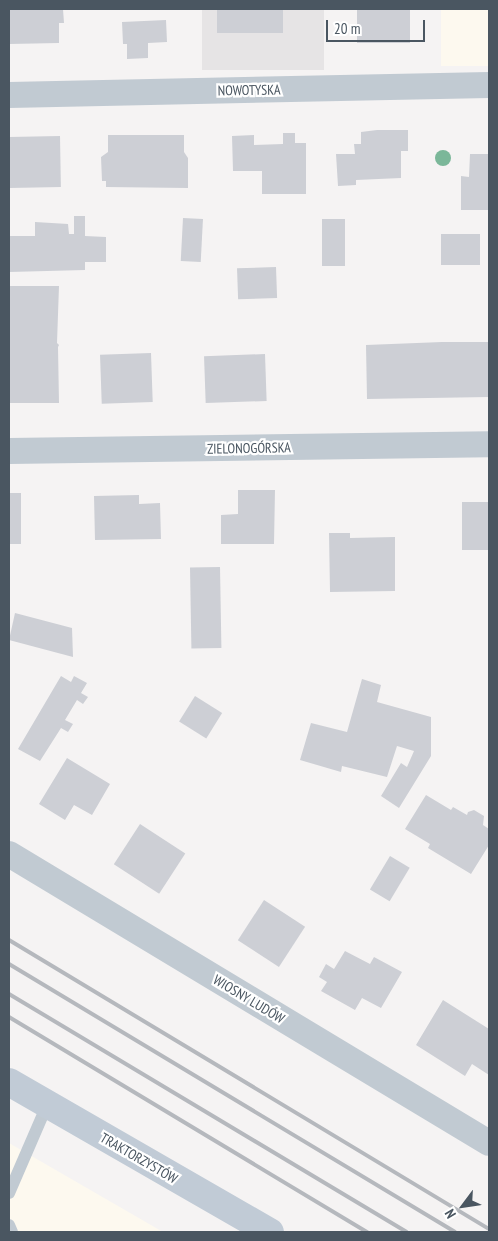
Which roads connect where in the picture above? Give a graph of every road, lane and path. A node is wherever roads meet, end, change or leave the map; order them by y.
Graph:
1 (489, 85) edge
2 (9, 95) edge
3 (489, 444) edge
4 (9, 451) edge
5 (9, 854) edge
6 (9, 1082) edge
7 (47, 1105) junction
8 (489, 1143) edge
9 (9, 1192) edge
10 (9, 1226) edge
11 (12, 1232) edge
12 (270, 1232) edge

1 - 2 street, NOWOTYSKA
3 - 4 street, ZIELONOGÓRSKA
5 - 8 street, WIOSNY LUDÓW
6 - 7 street, TRAKTORZYSTÓW
7 - 9 lane
7 - 12 street, TRAKTORZYSTÓW
10 - 11 lane

